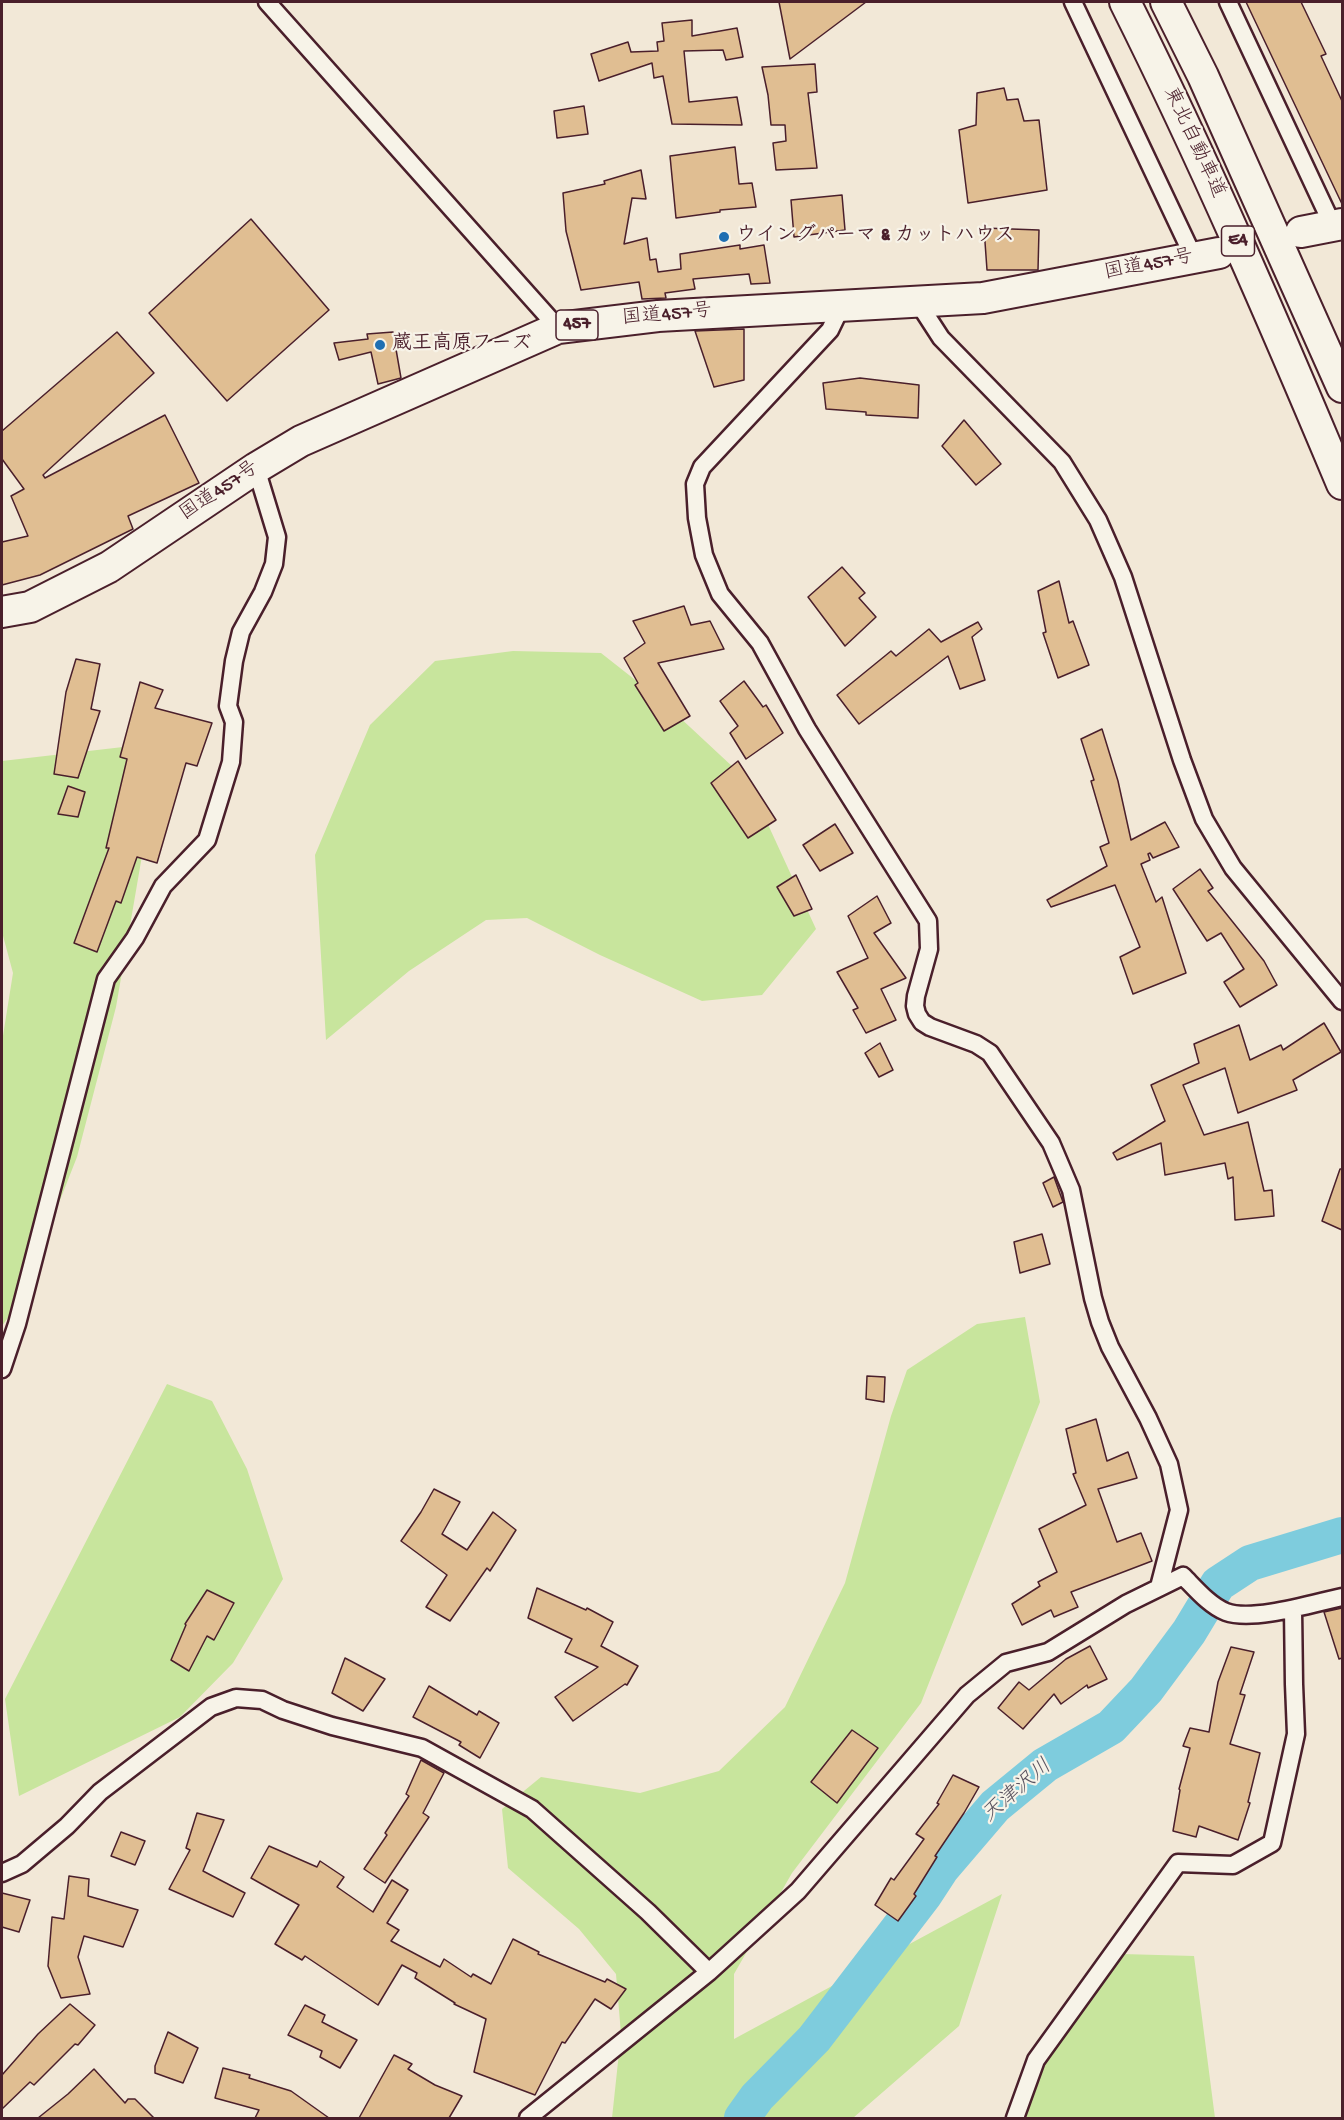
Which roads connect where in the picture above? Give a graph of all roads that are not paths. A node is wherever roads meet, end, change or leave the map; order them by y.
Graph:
1 (267, 2) edge
2 (1073, 2) edge
3 (1125, 2) edge
4 (1166, 2) edge
5 (1228, 2) edge
6 (1338, 225) edge
7 (1301, 232) dead end
8 (1207, 256) joint
9 (917, 301) junction
10 (842, 305) junction
11 (558, 328) junction
12 (1342, 387) edge
13 (256, 468) junction
14 (1342, 484) edge
15 (2, 612) edge
16 (1342, 1002) edge
17 (2, 1369) edge
18 (1160, 1587) junction
19 (1342, 1597) edge
20 (1293, 1609) junction
21 (2, 1873) edge
22 (709, 1972) junction
23 (528, 2118) edge
24 (1015, 2118) edge

1 - 11 street
2 - 8 street
3 - 14 highway, 東北自動車道 / E4
4 - 12 highway, 東北自動車道 / E4
5 - 6 street
6 - 7 highway
8 - 9 highway, 国道457号 / 457
9 - 10 highway, 国道457号 / 457
9 - 16 street
10 - 11 highway, 国道457号 / 457
10 - 18 street
11 - 13 highway, 国道457号 / 457
13 - 15 highway, 国道457号 / 457
13 - 17 street
18 - 20 street
18 - 22 street
19 - 20 street
20 - 24 street
21 - 22 street
22 - 23 street

